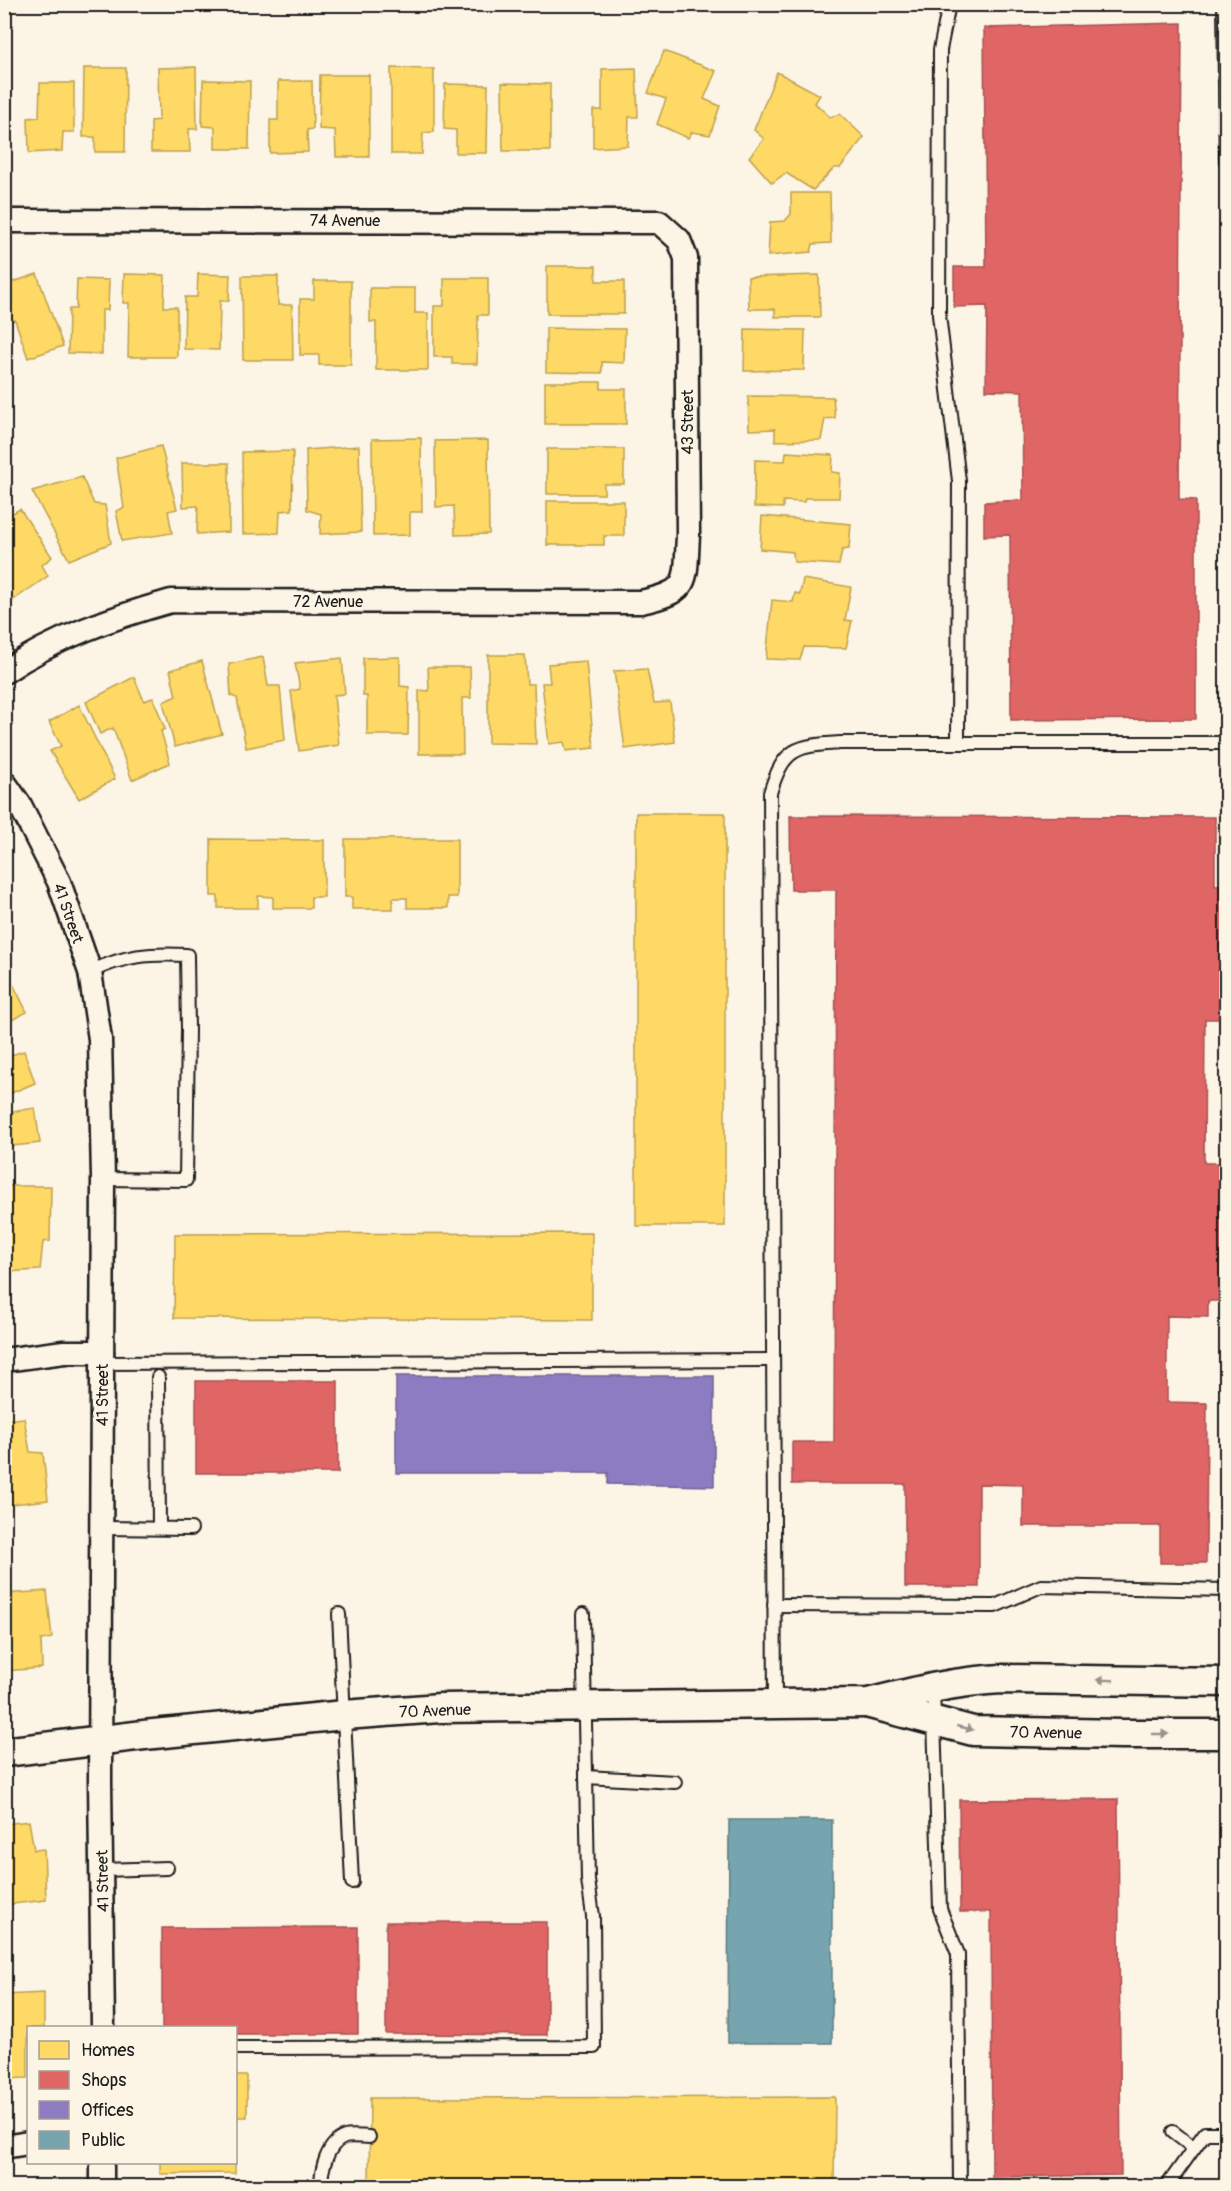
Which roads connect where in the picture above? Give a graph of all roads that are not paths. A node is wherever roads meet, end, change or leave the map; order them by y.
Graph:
1 (949, 4) edge
2 (1224, 4) edge
3 (1227, 161) edge
4 (4, 221) edge
5 (679, 240) joint
6 (665, 597) joint
7 (4, 672) edge
8 (958, 743) junction
9 (1227, 743) edge
10 (4, 782) edge
11 (90, 972) junction
12 (103, 1179) junction
13 (102, 1358) junction
14 (4, 1360) edge
15 (773, 1360) junction
16 (158, 1377) dead end
17 (102, 1528) junction
18 (159, 1528) junction
19 (191, 1528) dead end
20 (1227, 1590) edge
21 (774, 1605) junction
22 (339, 1614) dead end
23 (583, 1614) dead end
24 (1227, 1682) edge
25 (933, 1686) junction
26 (868, 1703) junction
27 (585, 1706) junction
28 (775, 1706) junction
29 (344, 1715) junction
30 (933, 1720) junction
31 (1227, 1734) edge
32 (100, 1739) junction
33 (4, 1752) edge
34 (586, 1777) junction
35 (675, 1782) dead end
36 (167, 1868) dead end
37 (102, 1870) junction
38 (352, 1882) dead end
39 (103, 2026) edge
40 (237, 2048) edge
41 (1173, 2132) dead end
42 (1227, 2133) edge
43 (369, 2137) dead end
44 (27, 2143) edge
45 (4, 2147) edge
46 (1194, 2148) junction
47 (102, 2164) edge
48 (102, 2187) edge
49 (321, 2187) edge
50 (960, 2187) edge
51 (1167, 2187) edge

1 - 8 lane
2 - 3 lane
4 - 5 street, 74 Avenue
5 - 6 street, 43 Street
6 - 7 street, 72 Avenue
8 - 9 lane
8 - 15 lane
10 - 11 street, 41 Street
11 - 12 street, 41 Street
11 - 12 lane
12 - 13 street, 41 Street
13 - 14 street
13 - 15 lane
13 - 17 street, 41 Street
15 - 21 lane
16 - 18 lane
17 - 18 lane
17 - 32 street, 41 Street
18 - 19 lane
20 - 21 lane
21 - 28 lane
22 - 29 lane
23 - 27 lane
24 -> 25 street, 70 Avenue
25 - 26 street, 70 Avenue
25 - 30 lane
26 - 28 street, 70 Avenue
26 - 30 street, 70 Avenue
27 - 28 street, 70 Avenue
27 - 29 street, 70 Avenue
27 - 34 lane
29 - 32 street, 70 Avenue
29 - 38 lane
30 -> 31 street, 70 Avenue
30 - 50 lane
32 - 33 street, 70 Avenue
32 - 37 street, 41 Street
34 - 35 lane
34 - 40 lane
36 - 37 lane
37 - 39 street, 41 Street
41 - 46 lane
42 - 46 lane
43 - 49 lane
44 - 45 street
46 - 51 lane
47 - 48 street

